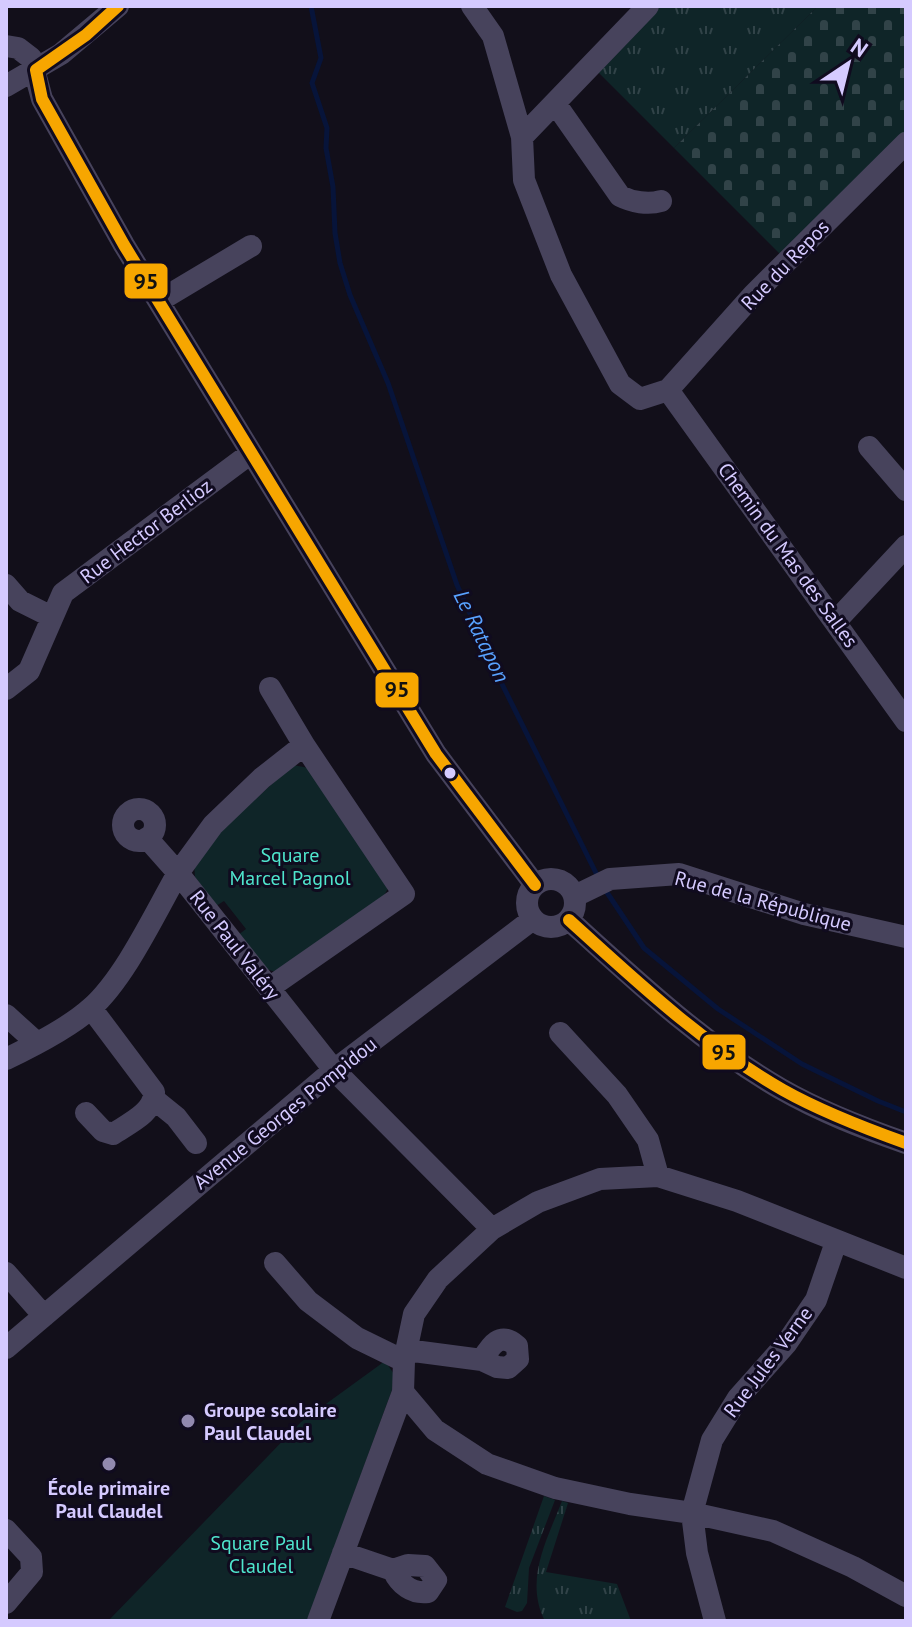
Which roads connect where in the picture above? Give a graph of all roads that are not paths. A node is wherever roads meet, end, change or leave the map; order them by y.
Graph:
1 (118, 6) edge
2 (472, 6) edge
3 (643, 8) edge
4 (6, 46) edge
5 (36, 70) junction
6 (6, 86) edge
7 (555, 103) junction
8 (522, 137) junction
9 (906, 143) edge
10 (661, 201) dead end
11 (251, 246) dead end
12 (159, 301) junction
13 (668, 390) junction
14 (869, 447) dead end
15 (251, 453) junction
16 (906, 490) edge
17 (906, 546) edge
18 (6, 585) edge
19 (52, 617) junction
20 (836, 621) junction
21 (270, 688) dead end
22 (6, 689) edge
23 (906, 721) edge
24 (304, 745) junction
25 (147, 838) dead end
26 (178, 873) junction
27 (535, 885) junction
28 (582, 892) junction
29 (533, 919) junction
30 (569, 920) junction
31 (906, 937) edge
32 (269, 988) junction
33 (91, 1008) junction
34 (6, 1015) edge
35 (560, 1033) dead end
36 (37, 1043) junction
37 (6, 1059) edge
38 (334, 1070) junction
39 (155, 1100) junction
40 (86, 1113) dead end
41 (196, 1143) dead end
42 (906, 1143) edge
43 (658, 1176) junction
44 (492, 1229) junction
45 (836, 1242) junction
46 (275, 1263) dead end
47 (906, 1268) edge
48 (6, 1273) edge
49 (44, 1316) junction
50 (6, 1348) edge
51 (405, 1356) junction
52 (482, 1360) dead end
53 (403, 1392) junction
54 (692, 1513) junction
55 (6, 1530) edge
56 (343, 1553) junction
57 (393, 1570) dead end
58 (906, 1596) edge
59 (6, 1603) edge
60 (318, 1621) edge
61 (715, 1621) edge

1 - 5 street
2 - 8 street
3 - 7 street
4 - 5 street
5 - 6 street
5 - 12 street
7 - 8 street
7 - 10 street
8 - 13 street
9 - 13 street, Rue du Repos
11 - 12 street
12 - 15 street
13 - 20 street, Chemin du Mas des Salles
14 - 16 street
15 - 19 street, Rue Hector Berlioz
15 - 27 street
17 - 20 street
18 - 19 street
19 - 22 street, Rue Hector Berlioz
20 - 23 street, Chemin du Mas des Salles
21 - 24 street
24 - 26 street
24 - 32 street
25 - 26 street
26 - 32 street, Rue Paul Valéry
26 - 33 street, Rue Paul Valéry
27 - 28 street
27 - 29 street
28 - 30 street
28 - 31 street, Rue de la République
29 - 30 street
29 - 38 street, Avenue Georges Pompidou
30 - 42 street
32 - 38 street, Rue Paul Valéry
33 - 36 street, Rue Paul Valéry
33 - 39 street
34 - 36 street
35 - 43 street
36 - 37 street, Rue Paul Valéry
38 - 44 street, Rue Paul Valéry
38 - 49 street, Avenue Georges Pompidou
39 - 40 street
39 - 41 street
43 - 44 street
43 - 45 street
44 - 51 street
45 - 47 street
45 - 54 street, Rue Jules Verne
46 - 51 street
48 - 49 street
49 - 50 street, Avenue Georges Pompidou
51 - 52 street
51 - 53 street
53 - 54 street
53 - 56 street
54 - 58 street
54 - 61 street, Rue Jules Verne
55 - 59 street
56 - 57 street
56 - 60 street

